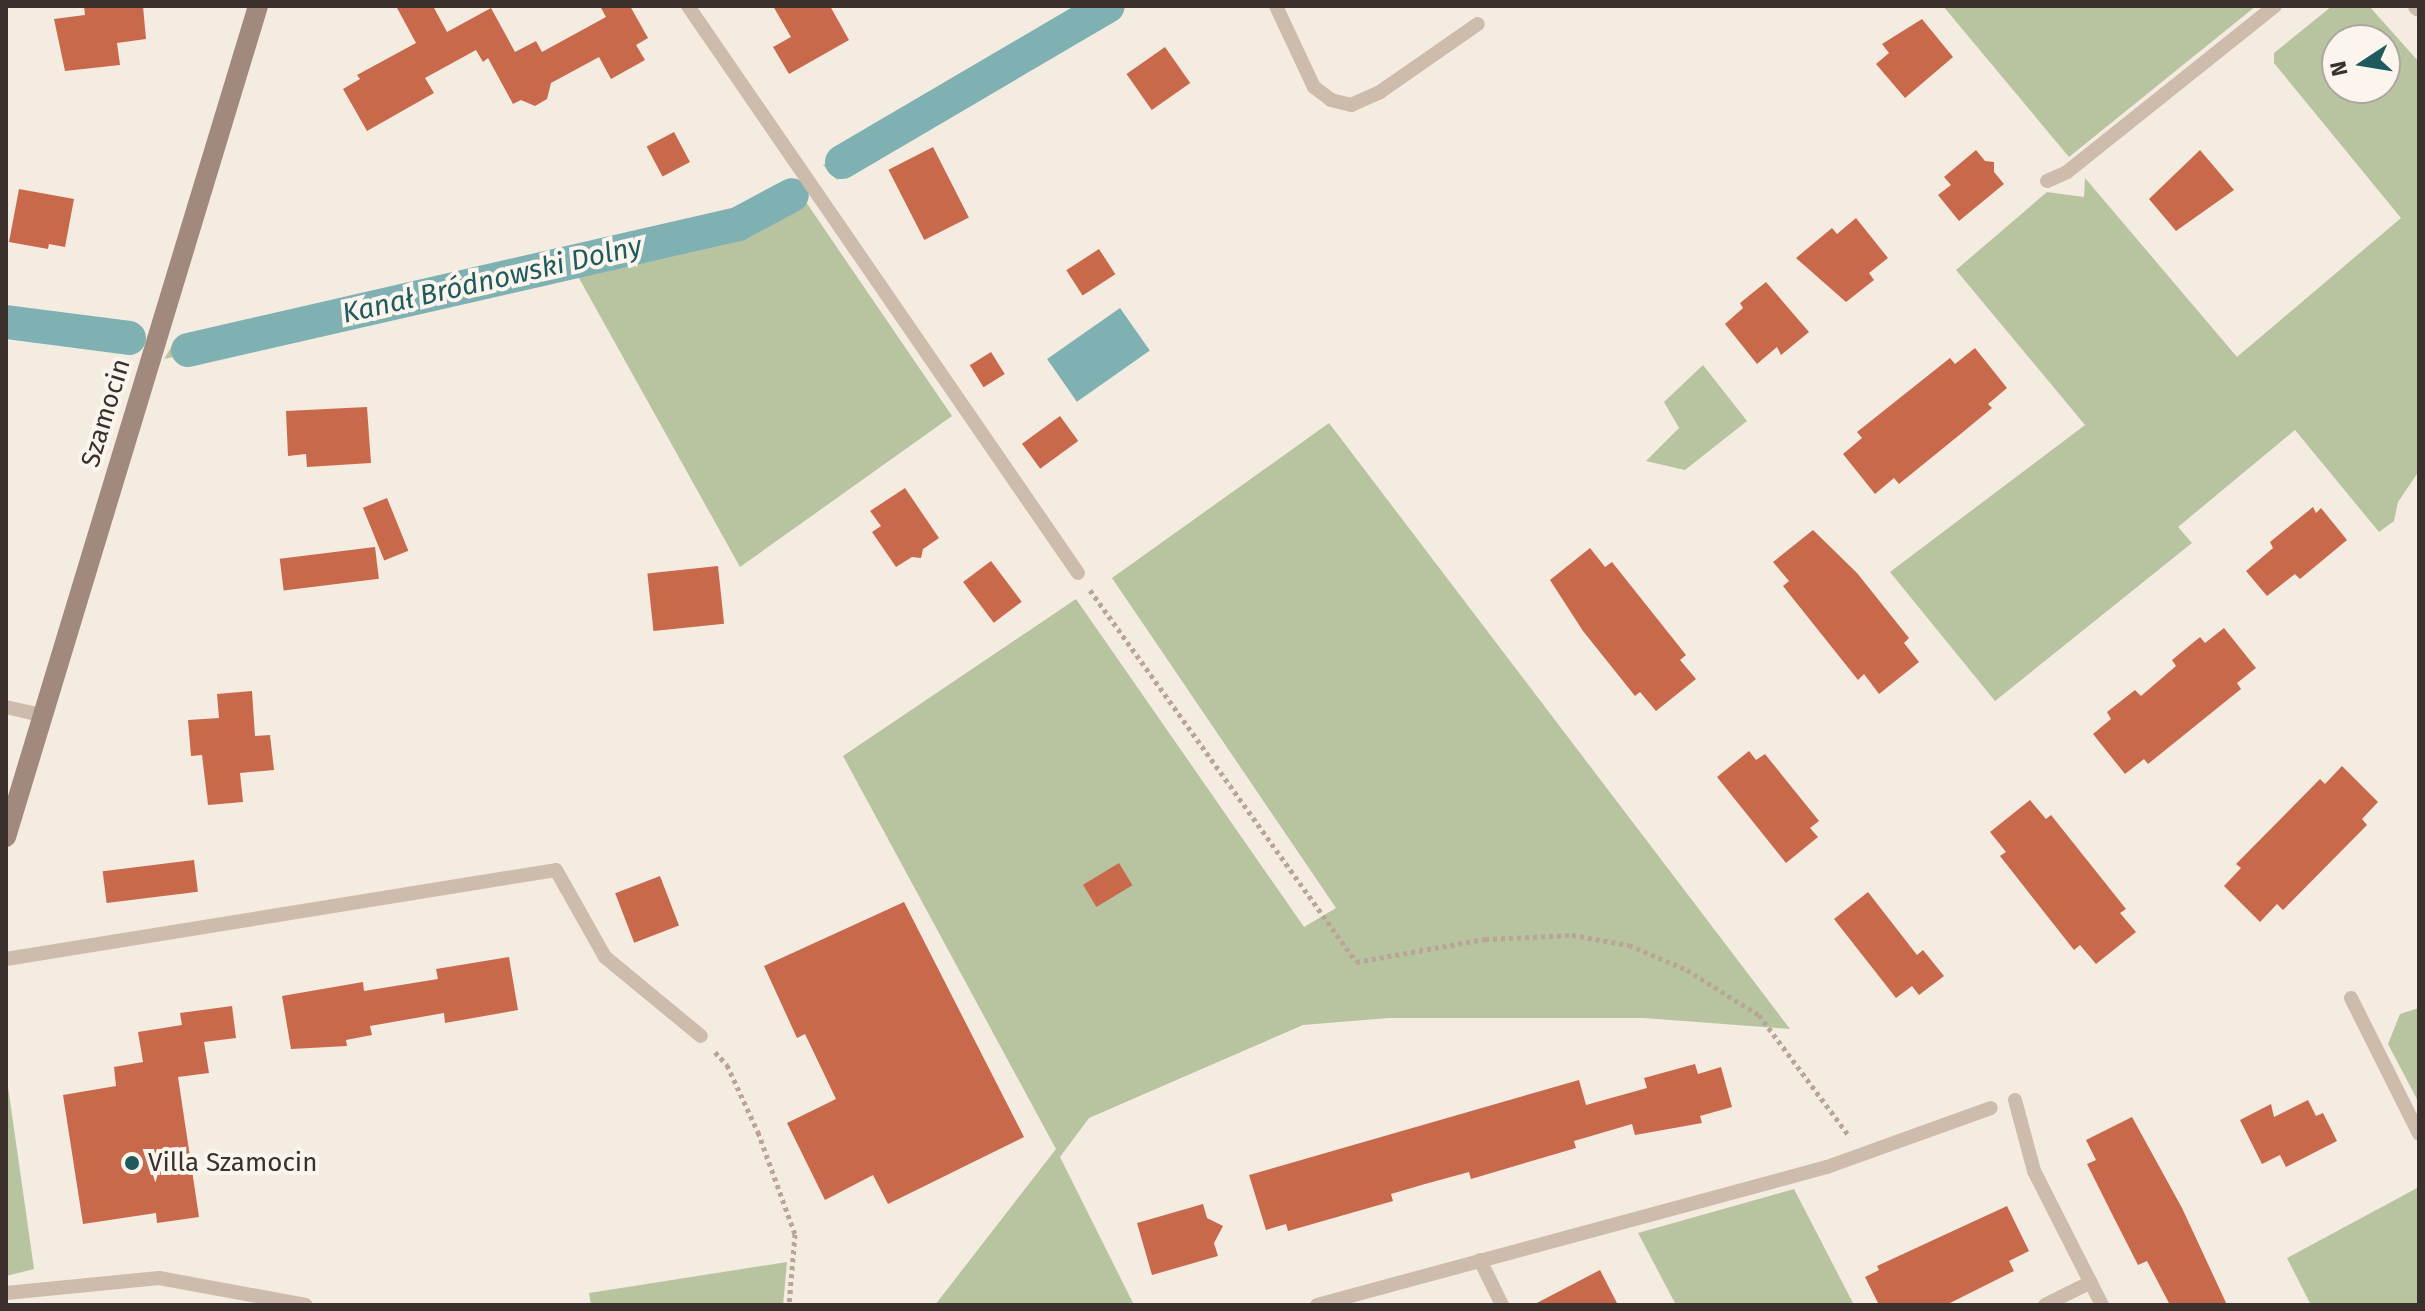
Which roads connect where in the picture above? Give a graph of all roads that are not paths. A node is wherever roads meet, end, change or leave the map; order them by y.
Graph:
1 (258, 6) edge
2 (688, 6) edge
3 (1276, 6) edge
4 (2275, 6) edge
5 (1478, 24) dead end
6 (2047, 181) dead end
7 (1078, 573) road end
8 (6, 707) edge
9 (40, 715) junction
10 (6, 837) edge
11 (6, 959) edge
12 (2351, 998) dead end
13 (701, 1036) road end
14 (2015, 1100) dead end
15 (1991, 1108) dead end
16 (2419, 1134) edge
17 (1480, 1260) junction
18 (2091, 1282) junction
19 (6, 1293) edge
20 (306, 1305) edge
21 (1317, 1305) edge
22 (1502, 1305) edge
23 (2045, 1305) edge
24 (2102, 1305) edge

1 - 9 street, Szamocin
2 - 7 lane
3 - 5 lane
4 - 6 lane
8 - 9 lane
9 - 10 street, Szamocin
11 - 13 lane
12 - 16 lane
14 - 18 lane
15 - 17 lane
17 - 21 lane
17 - 22 lane
18 - 23 lane
18 - 24 lane
19 - 20 lane

